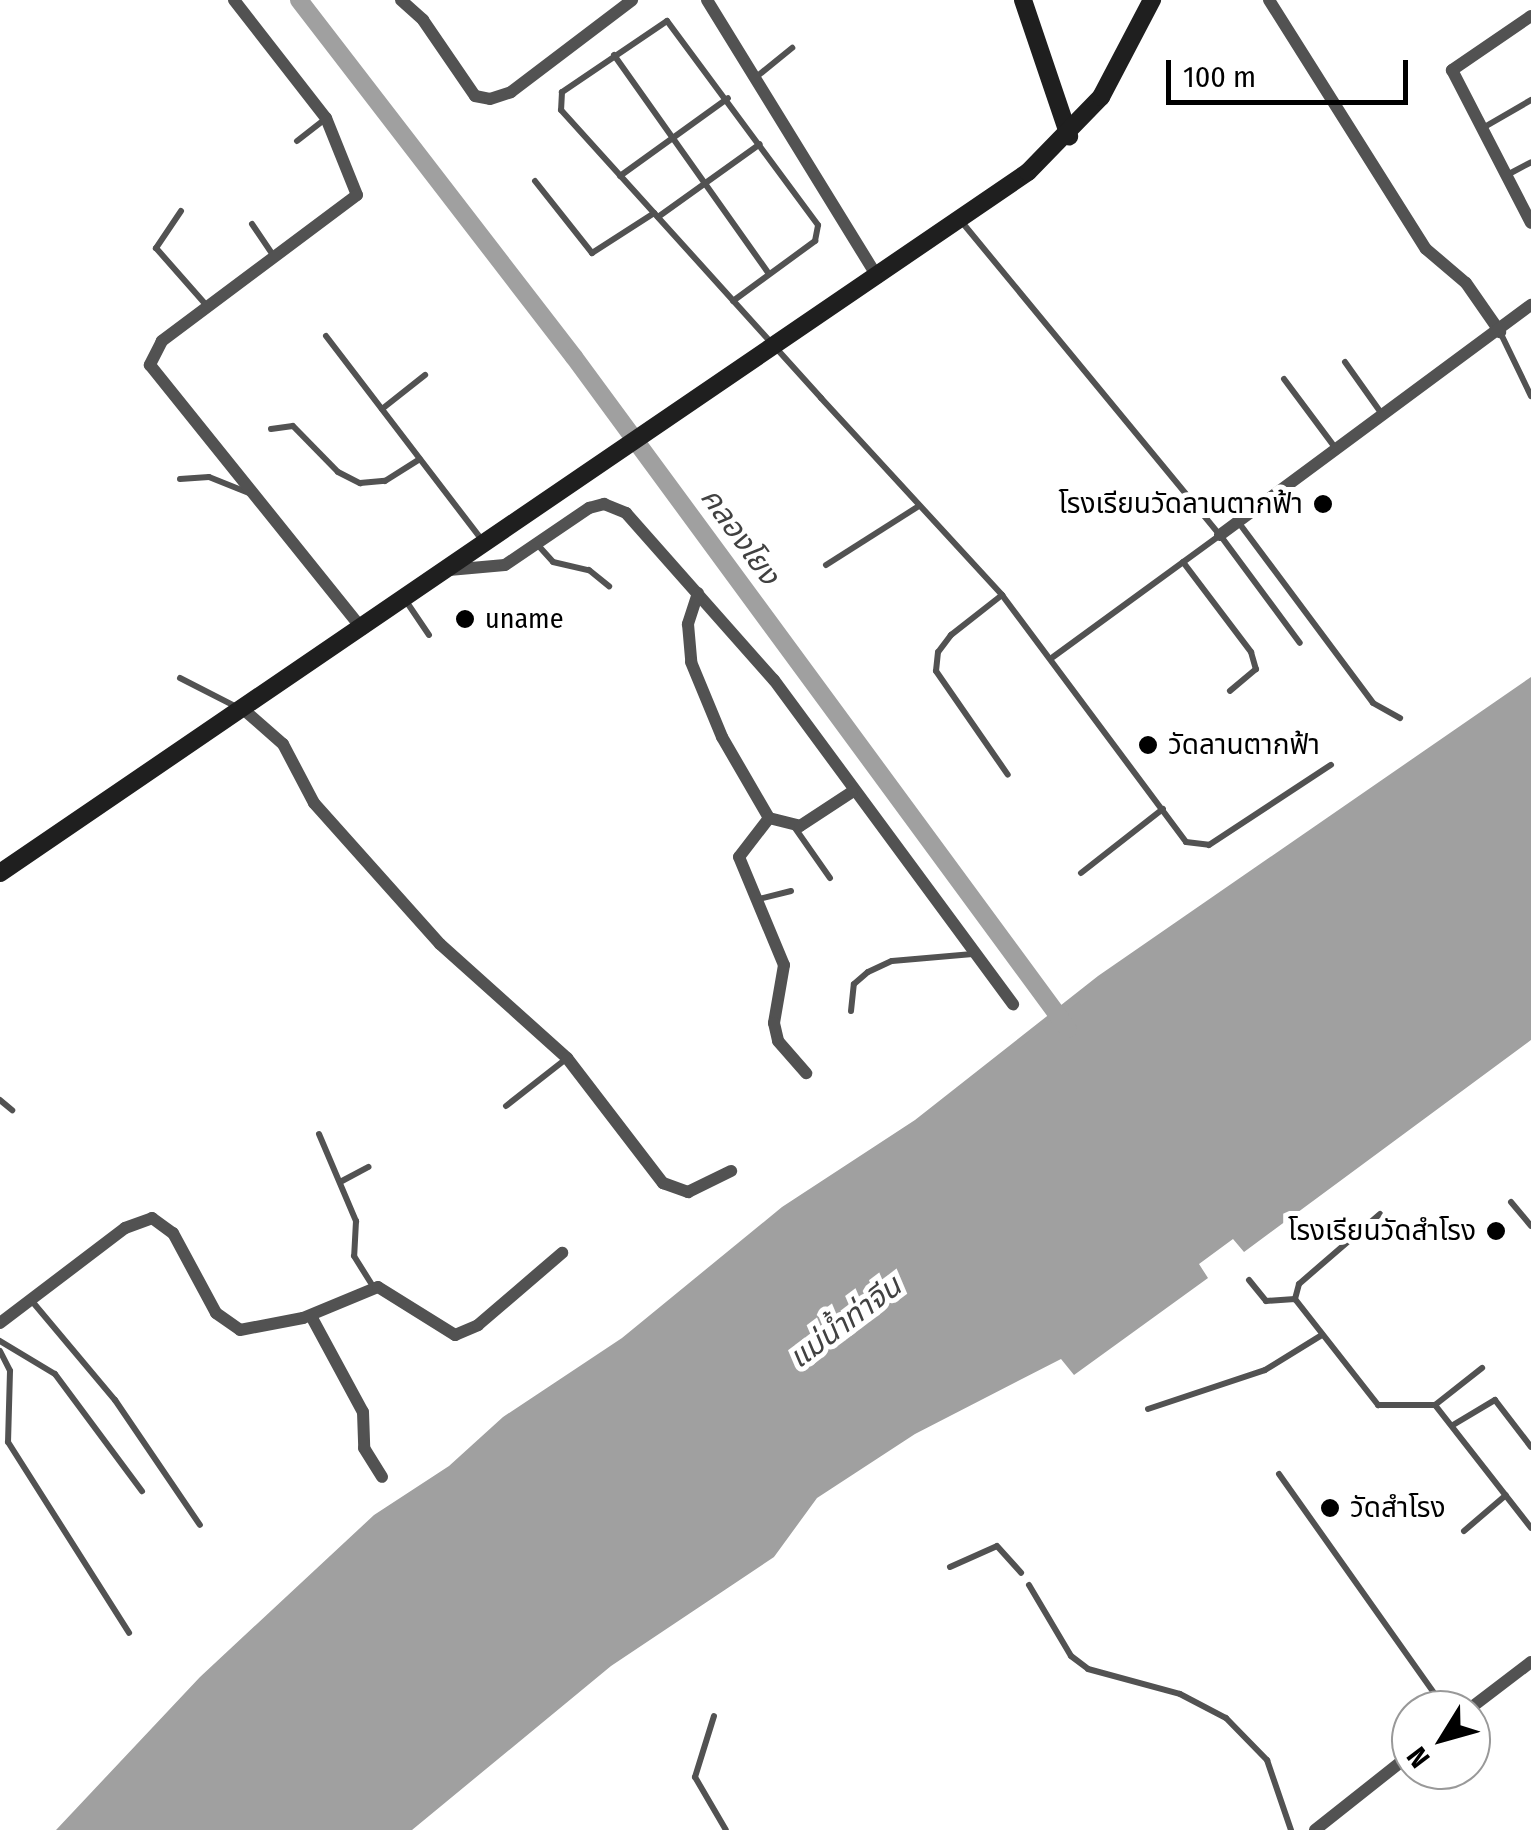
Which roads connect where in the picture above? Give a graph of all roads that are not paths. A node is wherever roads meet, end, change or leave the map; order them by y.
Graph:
1 (234, 0) edge
2 (400, 0) edge
3 (632, 0) edge
4 (707, 0) edge
5 (1023, 0) edge
6 (1152, 0) edge
7 (1269, 0) edge
8 (1531, 16) edge
9 (792, 48) dead end
10 (614, 55) junction
11 (755, 78) junction
12 (728, 98) junction
13 (1531, 100) edge
14 (326, 118) junction
15 (1480, 129) junction
16 (1069, 136) junction
17 (673, 138) junction
18 (297, 141) dead end
19 (760, 144) junction
20 (1531, 162) edge
21 (620, 176) junction
22 (1506, 176) junction
23 (534, 181) dead end
24 (705, 183) junction
25 (181, 210) dead end
26 (656, 215) junction
27 (960, 220) junction
28 (1531, 223) edge
29 (252, 224) dead end
30 (276, 259) junction
31 (769, 274) junction
32 (878, 278) junction
33 (733, 301) junction
34 (1531, 305) edge
35 (208, 307) junction
36 (1500, 332) junction
37 (326, 336) dead end
38 (776, 348) junction
39 (1346, 362) dead end
40 (425, 375) dead end
41 (1284, 378) dead end
42 (1531, 396) edge
43 (382, 409) junction
44 (1386, 419) junction
45 (272, 429) dead end
46 (1338, 452) junction
47 (420, 460) junction
48 (180, 479) dead end
49 (254, 496) junction
50 (918, 506) junction
51 (1238, 522) junction
52 (1220, 535) junction
53 (536, 543) junction
54 (486, 545) junction
55 (1184, 562) junction
56 (826, 565) dead end
57 (449, 570) junction
58 (609, 586) dead end
59 (698, 593) junction
60 (1002, 595) junction
61 (405, 600) junction
62 (362, 629) junction
63 (429, 635) dead end
64 (1300, 643) dead end
65 (1053, 657) junction
66 (180, 678) dead end
67 (1230, 691) dead end
68 (243, 709) junction
69 (1400, 718) dead end
70 (1331, 765) dead end
71 (1008, 776) dead end
72 (852, 792) junction
73 (1162, 809) junction
74 (770, 818) junction
75 (794, 827) junction
76 (0, 873) edge
77 (1082, 873) dead end
78 (830, 878) dead end
79 (791, 891) dead end
80 (758, 900) junction
81 (973, 954) junction
82 (1013, 1004) dead end
83 (851, 1011) dead end
84 (567, 1058) junction
85 (806, 1073) dead end
86 (0, 1100) edge
87 (506, 1106) dead end
88 (12, 1110) dead end
89 (318, 1134) dead end
90 (368, 1168) dead end
91 (731, 1170) dead end
92 (342, 1181) junction
93 (1510, 1202) dead end
94 (1380, 1214) dead end
95 (1531, 1226) edge
96 (562, 1253) dead end
97 (1250, 1280) dead end
98 (374, 1288) junction
99 (1295, 1299) junction
100 (30, 1300) junction
101 (311, 1316) junction
102 (0, 1323) edge
103 (1322, 1335) junction
104 (0, 1341) edge
105 (0, 1351) edge
106 (1482, 1368) dead end
107 (1436, 1406) junction
108 (1148, 1409) dead end
109 (1453, 1425) junction
110 (1531, 1447) edge
111 (1279, 1474) dead end
112 (382, 1477) dead end
113 (142, 1491) dead end
114 (1506, 1495) junction
115 (200, 1524) dead end
116 (1531, 1528) edge
117 (1464, 1531) dead end
118 (950, 1567) dead end
119 (1021, 1573) dead end
120 (1028, 1585) dead end
121 (129, 1633) dead end
122 (1528, 1670) edge
123 (1432, 1690) edge
124 (1491, 1695) edge
125 (714, 1716) dead end
126 (1391, 1770) edge
127 (726, 1830) edge
128 (1291, 1830) edge
129 (1315, 1830) edge

1 - 14 street
2 - 3 street
4 - 11 street
5 - 16 street
6 - 16 street
7 - 36 street
8 - 15 street
9 - 11 lane
10 - 12 lane
10 - 17 lane
10 - 21 lane
11 - 32 street
12 - 17 lane
12 - 19 lane
13 - 15 lane
14 - 18 lane
14 - 30 street
15 - 22 street
16 - 27 street
17 - 21 lane
17 - 24 lane
19 - 24 lane
19 - 31 lane
20 - 22 lane
21 - 26 lane
22 - 28 street
23 - 26 lane
24 - 26 lane
24 - 31 lane
25 - 35 lane
26 - 33 lane
27 - 32 street
27 - 52 lane
29 - 30 lane
30 - 35 street
31 - 33 lane
32 - 38 street
33 - 38 lane
34 - 36 street
35 - 49 street
36 - 42 lane
36 - 44 street
37 - 43 lane
38 - 50 lane
38 - 54 street
39 - 44 lane
40 - 43 lane
41 - 46 lane
43 - 47 lane
44 - 46 street
45 - 47 lane
46 - 51 street
47 - 54 lane
48 - 49 lane
49 - 62 street
50 - 56 lane
50 - 60 lane
51 - 52 street
51 - 69 lane
52 - 55 lane
52 - 64 lane
53 - 57 street
53 - 58 lane
53 - 59 street
54 - 57 street
55 - 65 lane
55 - 67 lane
57 - 61 street
59 - 72 street
59 - 74 street
60 - 65 lane
60 - 71 lane
61 - 62 street
61 - 63 lane
62 - 68 street
65 - 73 lane
66 - 68 lane
68 - 76 street
68 - 84 street
70 - 73 lane
72 - 75 street
72 - 81 street
73 - 77 lane
74 - 75 street
74 - 80 street
75 - 78 lane
79 - 80 lane
80 - 85 street
81 - 82 street
81 - 83 lane
84 - 87 lane
84 - 91 street
86 - 88 lane
89 - 92 lane
90 - 92 lane
92 - 98 lane
93 - 95 lane
94 - 99 lane
96 - 98 street
97 - 99 lane
98 - 101 street
99 - 103 lane
100 - 101 street
100 - 102 street
100 - 115 lane
101 - 112 street
103 - 107 lane
103 - 108 lane
104 - 113 lane
105 - 121 lane
106 - 107 lane
107 - 109 lane
109 - 110 lane
109 - 114 lane
111 - 123 lane
114 - 116 lane
114 - 117 lane
118 - 119 lane
120 - 128 lane
122 - 124 street
125 - 127 lane
126 - 129 street

